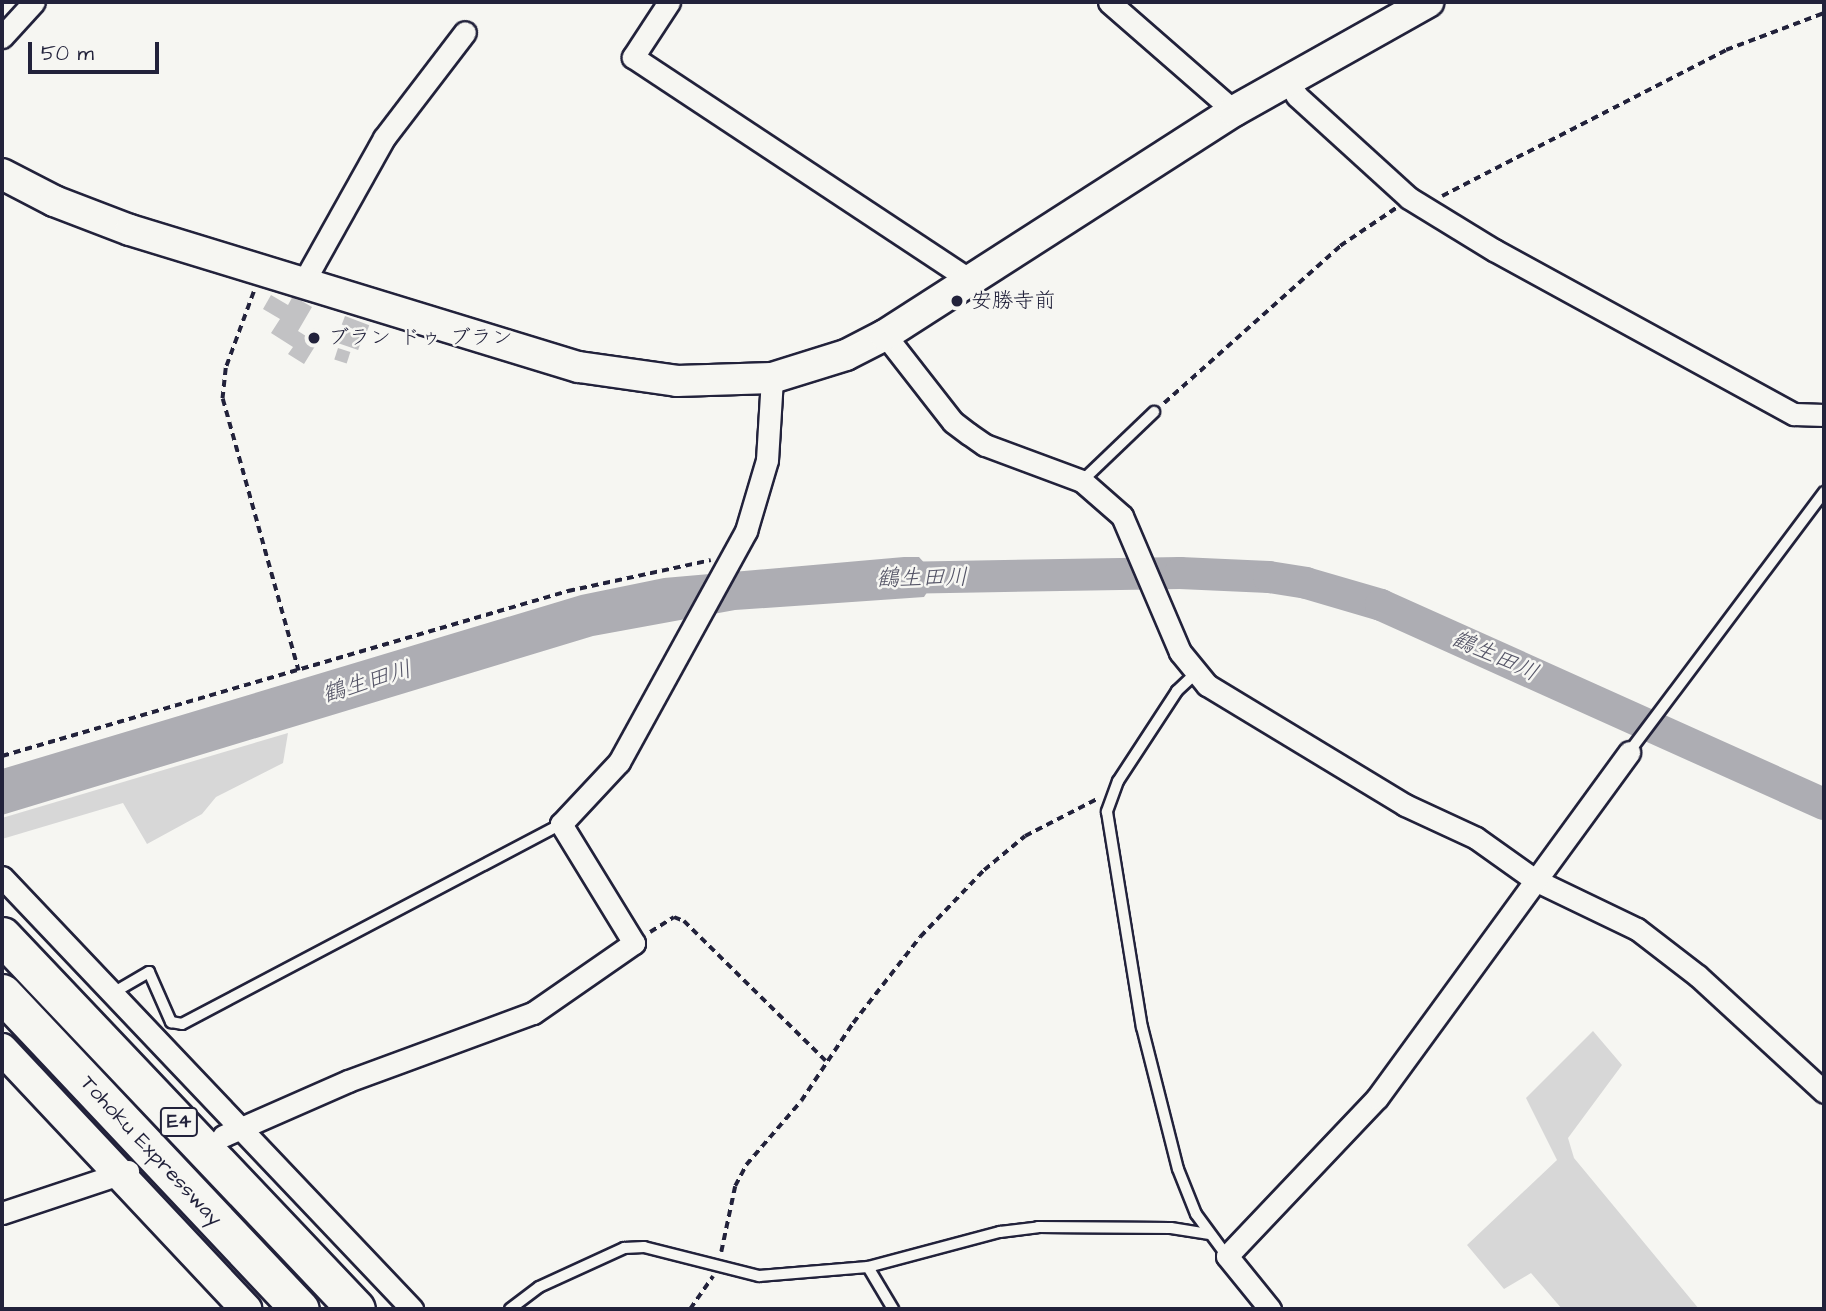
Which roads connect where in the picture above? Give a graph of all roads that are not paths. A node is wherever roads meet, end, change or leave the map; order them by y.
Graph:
1 (34, 2) edge
2 (669, 2) edge
3 (1109, 2) edge
4 (1428, 2) edge
5 (466, 32) dead end
6 (2, 37) edge
7 (1288, 81) junction
8 (1234, 111) junction
9 (2, 174) edge
10 (971, 280) junction
11 (303, 283) junction
12 (884, 335) junction
13 (772, 378) junction
14 (1154, 412) road end
15 (1824, 415) edge
16 (1082, 481) junction
17 (1824, 492) edge
18 (1195, 674) junction
19 (1635, 746) joint
20 (561, 824) junction
21 (2, 877) edge
22 (1535, 880) junction
23 (2, 936) edge
24 (2, 993) edge
25 (111, 994) junction
26 (2, 1049) edge
27 (1824, 1093) edge
28 (243, 1126) junction
29 (223, 1136) dead end
30 (125, 1172) junction
31 (2, 1213) edge
32 (1210, 1234) junction
33 (1227, 1256) junction
34 (867, 1267) junction
35 (246, 1309) edge
36 (300, 1309) edge
37 (355, 1309) edge
38 (412, 1309) edge
39 (510, 1309) edge
40 (893, 1309) edge
41 (1270, 1309) edge

1 - 6 street
2 - 10 street
3 - 8 street
4 - 7 street
5 - 11 street
7 - 8 street
7 - 15 street
8 - 10 street
9 - 11 street
10 - 12 street
11 - 13 street
12 - 13 street
12 - 16 street
13 - 20 street
14 - 16 lane
16 - 18 street
17 - 19 lane
18 - 22 street
18 - 32 lane
19 - 22 street
20 - 25 lane
20 - 28 street
21 - 25 street
22 - 27 street
22 - 33 street
23 - 37 highway, Tohoku Expressway / E4
24 - 36 highway, Tohoku Expressway / E4
25 - 28 street
26 - 30 street
28 - 29 street
28 - 38 street
30 - 31 street
30 - 35 street
32 - 33 lane
32 - 34 lane
33 - 41 street
34 - 39 lane
34 - 40 lane

